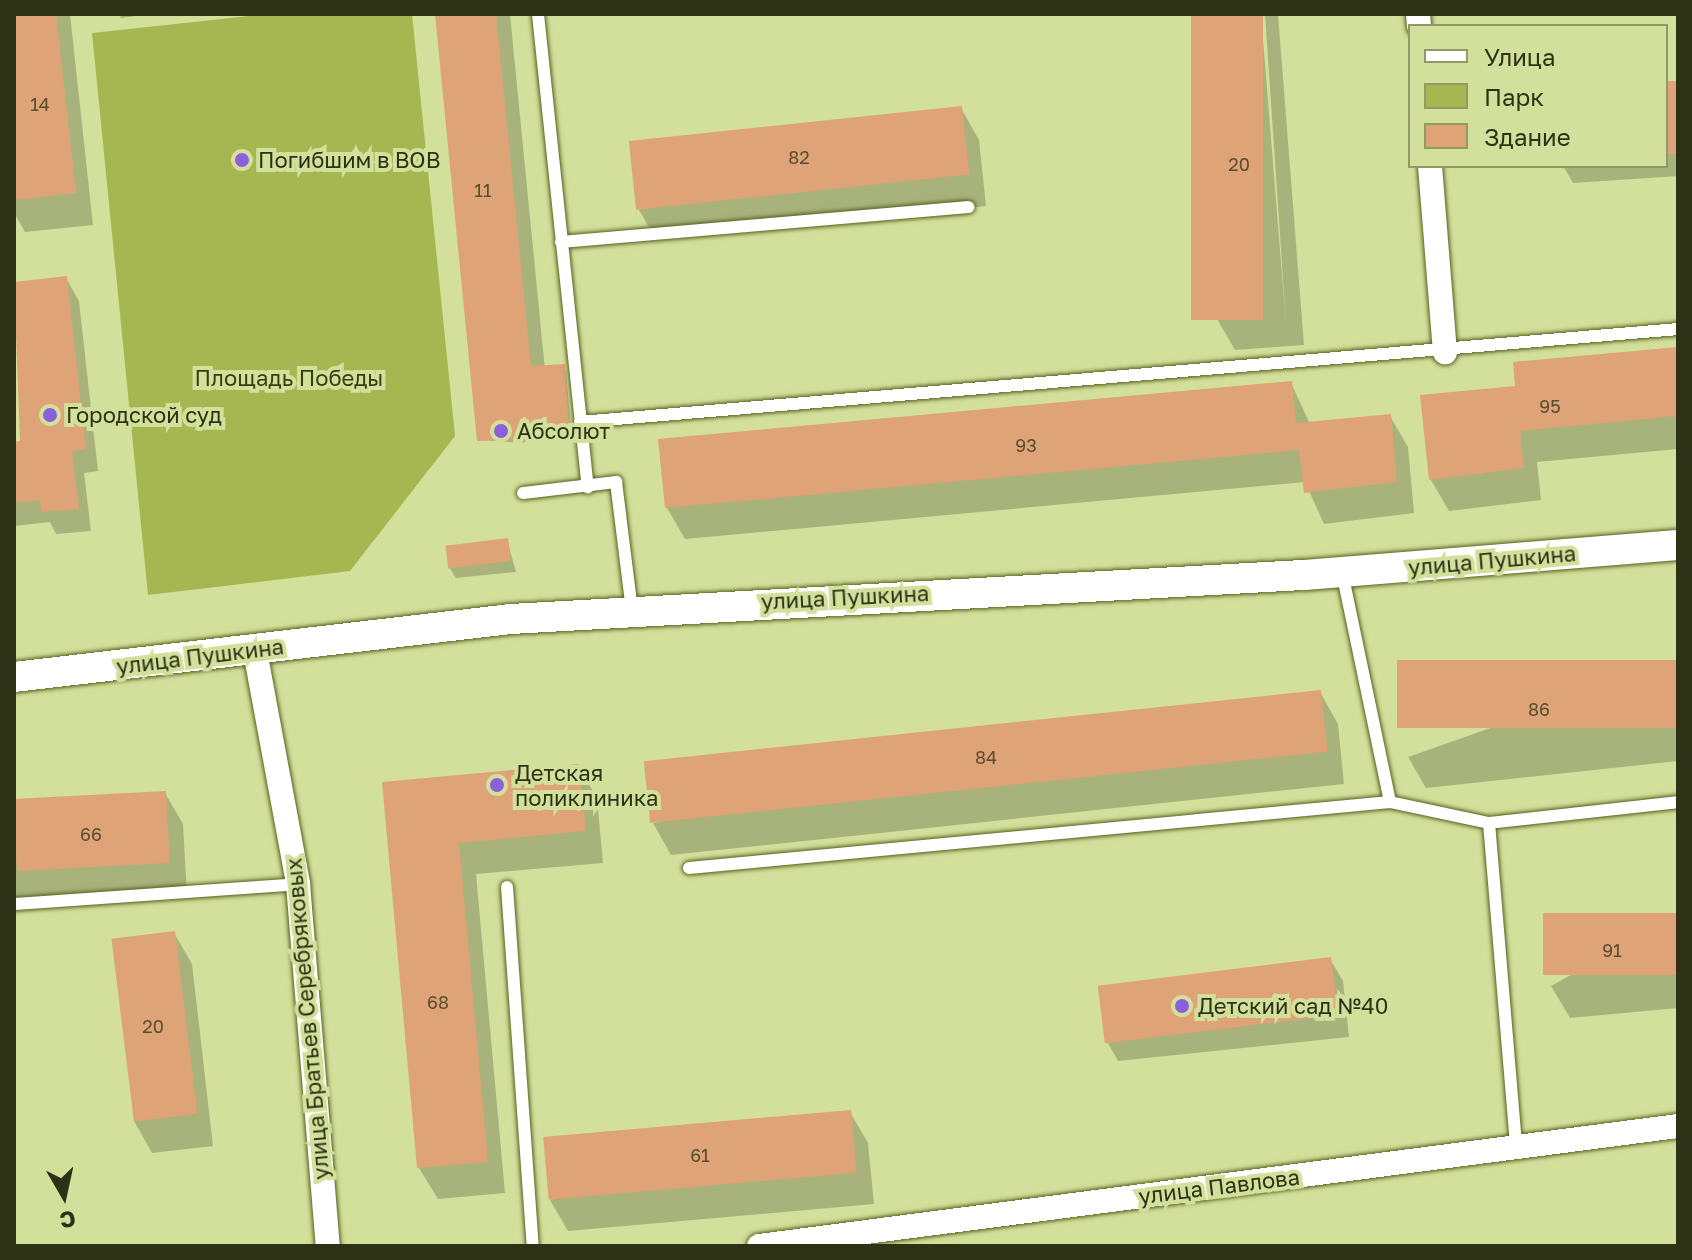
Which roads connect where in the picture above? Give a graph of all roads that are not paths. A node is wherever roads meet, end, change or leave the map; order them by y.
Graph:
1 (538, 14) edge
2 (1430, 168) edge
3 (969, 207) dead end
4 (561, 242) junction
5 (1678, 329) edge
6 (1445, 352) junction
7 (580, 422) junction
8 (588, 487) junction
9 (523, 493) dead end
10 (1678, 545) edge
11 (1342, 572) junction
12 (632, 611) junction
13 (255, 651) junction
14 (14, 677) edge
15 (1390, 802) junction
16 (1678, 802) edge
17 (1489, 823) junction
18 (689, 868) dead end
19 (298, 884) junction
20 (507, 887) dead end
21 (14, 904) edge
22 (1678, 1126) edge
23 (1516, 1146) junction
24 (328, 1246) edge
25 (533, 1246) edge
26 (759, 1246) edge

1 - 4 lane
2 - 6 street
3 - 4 lane
4 - 7 lane
5 - 6 lane
6 - 7 lane
7 - 8 lane
8 - 9 lane
8 - 12 lane
10 - 11 street, улица Пушкина
11 - 12 street, улица Пушкина
11 - 15 lane
12 - 13 street, улица Пушкина
13 - 14 street, улица Пушкина
13 - 19 street, улица Братьев Серебряковых
15 - 17 lane
15 - 18 lane
16 - 17 lane
17 - 23 lane
19 - 21 lane
19 - 24 street, улица Братьев Серебряковых
20 - 25 lane
22 - 23 street, улица Павлова
23 - 26 street, улица Павлова

